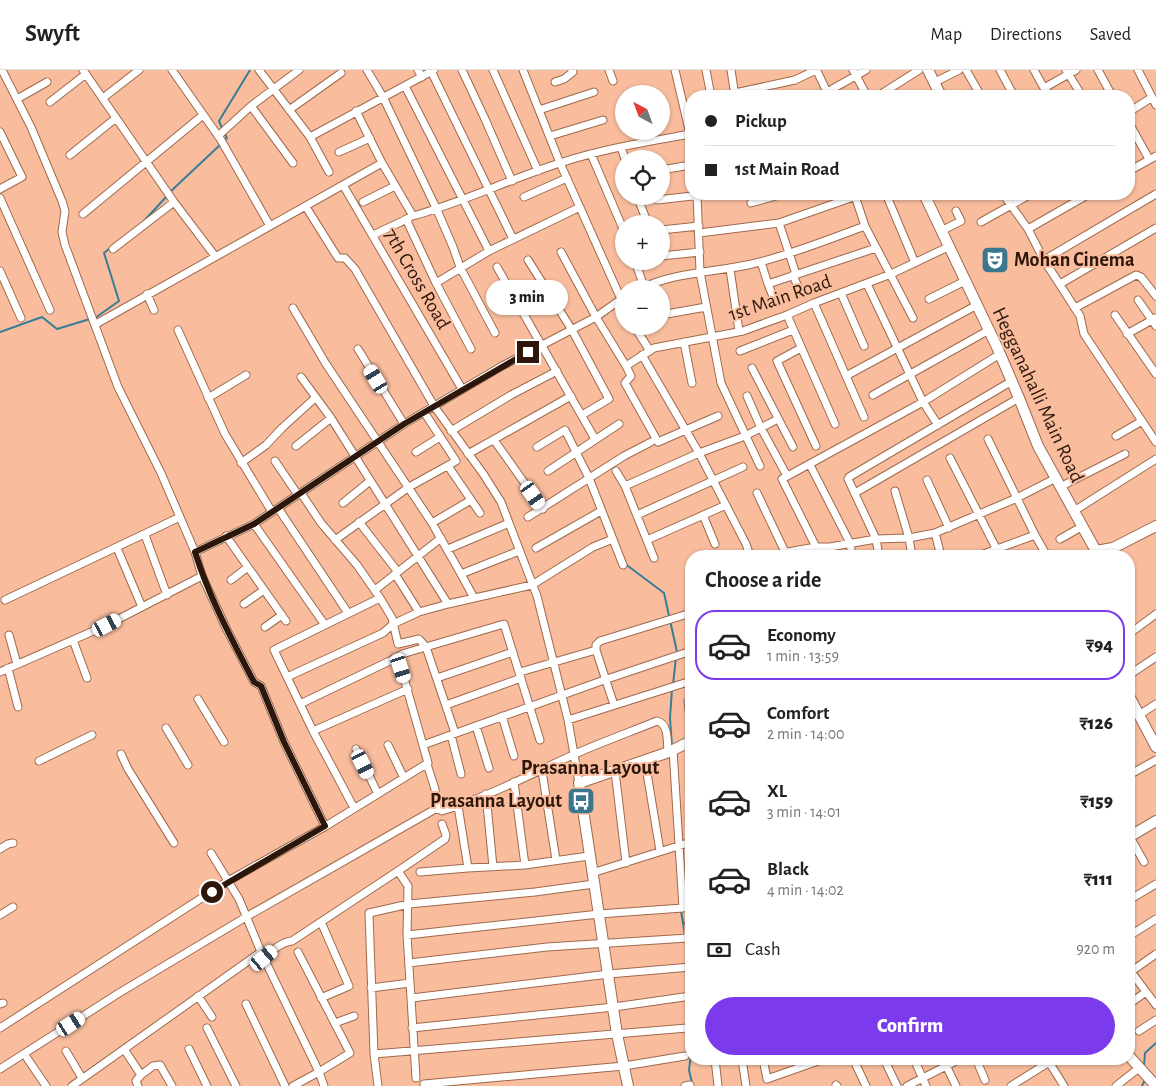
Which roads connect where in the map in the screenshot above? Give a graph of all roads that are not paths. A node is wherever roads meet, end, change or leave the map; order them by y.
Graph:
1 (139, 70) edge
2 (172, 70) edge
3 (260, 70) edge
4 (300, 70) edge
5 (367, 70) edge
6 (418, 70) edge
7 (462, 70) edge
8 (493, 70) edge
9 (523, 70) edge
10 (572, 70) edge
11 (609, 70) edge
12 (675, 70) edge
13 (706, 70) edge
14 (731, 70) edge
15 (816, 70) edge
16 (866, 70) edge
17 (919, 70) edge
18 (928, 70) edge
19 (959, 70) edge
20 (966, 70) edge
21 (1000, 70) edge
22 (1034, 70) edge
23 (1076, 70) edge
24 (1098, 70) edge
25 (1138, 70) edge
26 (5, 71) edge
27 (433, 71) edge
28 (85, 72) edge
29 (1067, 72) edge
30 (341, 73) dead end
31 (855, 73) edge
32 (422, 77) junction
33 (613, 81) dead end
34 (48, 82) dead end
35 (555, 82) dead end
36 (934, 82) junction
37 (405, 86) junction
38 (1156, 86) edge
39 (1044, 88) joint
40 (1149, 89) junction
41 (274, 90) junction
42 (710, 90) edge
43 (734, 90) edge
44 (755, 90) edge
45 (826, 90) edge
46 (830, 90) edge
47 (864, 90) edge
48 (887, 90) edge
49 (937, 90) edge
50 (978, 90) edge
51 (1011, 90) edge
52 (1078, 90) edge
53 (1109, 90) edge
54 (594, 92) dead end
55 (383, 97) junction
56 (102, 98) junction
57 (1151, 98) junction
58 (17, 99) junction
59 (50, 102) dead end
60 (251, 106) junction
61 (1156, 106) edge
62 (1135, 108) edge
63 (289, 110) junction
64 (539, 110) junction
65 (356, 111) junction
66 (685, 113) edge
67 (203, 115) junction
68 (116, 118) junction
69 (603, 120) dead end
70 (0, 132) edge
71 (1135, 134) edge
72 (685, 135) edge
73 (550, 136) junction
74 (222, 137) junction
75 (310, 137) junction
76 (370, 138) junction
77 (621, 147) junction
78 (622, 150) edge
79 (339, 152) dead end
80 (591, 154) junction
81 (70, 155) dead end
82 (1156, 156) edge
83 (1149, 159) junction
84 (147, 162) junction
85 (294, 163) dead end
86 (382, 163) junction
87 (560, 163) junction
88 (685, 167) edge
89 (1135, 167) edge
90 (670, 169) edge
91 (538, 171) junction
92 (329, 172) dead end
93 (567, 178) junction
94 (512, 181) junction
95 (343, 185) junction
96 (395, 186) junction
97 (0, 189) edge
98 (488, 190) junction
99 (1156, 194) edge
100 (685, 196) edge
101 (171, 197) junction
102 (524, 197) dead end
103 (0, 198) edge
104 (670, 198) edge
105 (463, 200) junction
106 (697, 200) edge
107 (762, 200) edge
108 (844, 200) edge
109 (859, 200) edge
110 (889, 200) edge
111 (927, 200) edge
112 (1007, 200) edge
113 (1020, 200) edge
114 (1079, 200) edge
115 (363, 202) dead end
116 (751, 203) dead end
117 (1011, 205) junction
118 (306, 207) junction
119 (580, 207) junction
120 (437, 210) junction
121 (956, 211) dead end
122 (83, 214) dead end
123 (617, 215) edge
124 (410, 218) junction
125 (981, 222) dead end
126 (779, 223) junction
127 (270, 226) junction
128 (865, 226) junction
129 (1156, 228) edge
130 (1028, 229) junction
131 (670, 230) edge
132 (699, 230) junction
133 (941, 231) junction
134 (373, 235) junction
135 (513, 239) junction
136 (948, 247) junction
137 (876, 248) junction
138 (113, 249) dead end
139 (489, 251) junction
140 (561, 252) dead end
141 (700, 252) junction
142 (790, 253) junction
143 (670, 255) edge
144 (214, 256) junction
145 (528, 260) dead end
146 (1044, 260) junction
147 (760, 262) junction
148 (915, 263) junction
149 (460, 267) junction
150 (497, 267) dead end
151 (730, 269) junction
152 (0, 271) edge
153 (700, 272) junction
154 (794, 274) junction
155 (891, 274) junction
156 (670, 280) edge
157 (966, 281) junction
158 (436, 283) junction
159 (615, 283) edge
160 (768, 284) junction
161 (867, 284) junction
162 (1060, 284) junction
163 (798, 287) dead end
164 (841, 293) junction
165 (147, 294) junction
166 (772, 294) dead end
167 (1156, 296) edge
168 (929, 299) dead end
169 (1138, 300) dead end
170 (615, 303) edge
171 (814, 303) junction
172 (977, 305) junction
173 (706, 306) junction
174 (293, 308) dead end
175 (1075, 308) junction
176 (50, 310) dead end
177 (154, 310) dead end
178 (670, 314) edge
179 (787, 315) junction
180 (1114, 315) dead end
181 (596, 317) junction
182 (21, 318) dead end
183 (913, 318) dead end
184 (94, 320) junction
185 (1155, 321) edge
186 (178, 330) dead end
187 (572, 330) junction
188 (793, 330) junction
189 (989, 330) junction
190 (739, 331) junction
191 (495, 333) dead end
192 (1127, 334) junction
193 (640, 335) edge
194 (710, 336) junction
195 (684, 342) junction
196 (541, 345) junction
197 (864, 346) dead end
198 (801, 348) junction
199 (358, 349) dead end
200 (471, 349) dead end
201 (896, 349) junction
202 (650, 351) junction
203 (740, 352) dead end
204 (1000, 354) junction
205 (642, 355) junction
206 (626, 366) junction
207 (752, 368) dead end
208 (557, 371) junction
209 (910, 374) junction
210 (1156, 374) edge
211 (246, 375) dead end
212 (846, 376) junction
213 (301, 377) dead end
214 (1012, 381) junction
215 (692, 383) dead end
216 (462, 389) junction
217 (873, 395) dead end
218 (571, 396) junction
219 (747, 396) dead end
220 (208, 398) junction
221 (315, 398) junction
222 (1020, 398) junction
223 (922, 402) junction
224 (434, 406) junction
225 (424, 412) junction
226 (582, 415) junction
227 (718, 416) dead end
228 (864, 417) dead end
229 (331, 418) junction
230 (778, 419) junction
231 (1142, 421) junction
232 (404, 424) junction
233 (619, 424) dead end
234 (835, 424) dead end
235 (938, 425) junction
236 (761, 428) junction
237 (687, 430) junction
238 (451, 431) junction
239 (745, 436) junction
240 (1116, 436) dead end
241 (440, 438) junction
242 (595, 439) junction
243 (494, 440) junction
244 (988, 440) dead end
245 (378, 442) junction
246 (651, 442) dead end
247 (1156, 442) edge
248 (296, 446) dead end
249 (816, 446) dead end
250 (537, 447) dead end
251 (793, 447) dead end
252 (416, 452) dead end
253 (576, 453) junction
254 (700, 453) junction
255 (468, 454) junction
256 (1125, 454) dead end
257 (355, 458) junction
258 (950, 458) dead end
259 (1156, 459) edge
260 (275, 461) dead end
261 (241, 463) junction
262 (810, 465) junction
263 (448, 466) junction
264 (760, 466) dead end
265 (743, 467) dead end
266 (548, 470) dead end
267 (616, 471) dead end
268 (787, 476) junction
269 (589, 478) junction
270 (713, 480) junction
271 (927, 480) dead end
272 (370, 481) junction
273 (1058, 482) junction
274 (625, 486) junction
275 (408, 487) junction
276 (895, 491) dead end
277 (757, 493) dead end
278 (855, 493) junction
279 (300, 494) junction
280 (1016, 498) junction
281 (471, 500) junction
282 (343, 503) dead end
283 (385, 505) junction
284 (726, 505) junction
285 (543, 509) junction
286 (275, 510) junction
287 (601, 511) junction
288 (1074, 511) junction
289 (480, 514) dead end
290 (980, 514) junction
291 (636, 515) junction
292 (703, 515) junction
293 (180, 517) junction
294 (528, 517) dead end
295 (359, 522) junction
296 (432, 522) junction
297 (509, 523) junction
298 (254, 524) junction
299 (1083, 526) junction
300 (1156, 526) edge
301 (949, 528) junction
302 (935, 533) junction
303 (145, 535) junction
304 (226, 536) junction
305 (1035, 536) junction
306 (441, 538) junction
307 (909, 538) junction
308 (613, 539) junction
309 (876, 539) junction
310 (1060, 539) dead end
311 (335, 540) junction
312 (647, 540) junction
313 (850, 543) junction
314 (715, 544) dead end
315 (816, 547) junction
316 (830, 547) junction
317 (117, 548) junction
318 (536, 548) dead end
319 (448, 549) junction
320 (748, 550) edge
321 (784, 550) edge
322 (808, 550) edge
323 (831, 550) edge
324 (851, 550) edge
325 (879, 550) edge
326 (911, 550) edge
327 (939, 550) edge
328 (997, 550) joint
329 (1043, 550) edge
330 (1094, 550) edge
331 (1106, 550) edge
332 (519, 551) junction
333 (195, 552) junction
334 (418, 556) junction
335 (654, 558) dead end
336 (623, 565) dead end
337 (248, 568) junction
338 (396, 573) junction
339 (460, 574) junction
340 (202, 576) junction
341 (231, 580) dead end
342 (532, 585) junction
343 (264, 590) junction
344 (375, 590) junction
345 (167, 595) junction
346 (380, 598) junction
347 (474, 598) junction
348 (4, 600) dead end
349 (244, 604) dead end
350 (448, 604) junction
351 (142, 607) junction
352 (419, 612) junction
353 (348, 613) junction
354 (1156, 614) edge
355 (685, 615) edge
356 (393, 624) junction
357 (325, 625) junction
358 (265, 627) dead end
359 (1135, 630) edge
360 (9, 635) dead end
361 (73, 640) junction
362 (426, 647) junction
363 (596, 650) junction
364 (513, 652) junction
365 (685, 653) edge
366 (398, 657) junction
367 (1156, 657) edge
368 (553, 662) junction
369 (17, 664) junction
370 (8, 668) junction
371 (1135, 671) edge
372 (0, 672) edge
373 (521, 675) junction
374 (286, 676) junction
375 (87, 678) dead end
376 (436, 678) junction
377 (607, 678) junction
378 (685, 683) edge
379 (408, 689) junction
380 (561, 694) junction
381 (198, 699) dead end
382 (300, 704) junction
383 (1156, 704) edge
384 (614, 705) junction
385 (446, 706) junction
386 (530, 706) junction
387 (18, 707) dead end
388 (1135, 712) edge
389 (502, 716) junction
390 (568, 720) junction
391 (476, 726) junction
392 (166, 728) dead end
393 (313, 731) junction
394 (453, 734) junction
395 (92, 735) dead end
396 (1154, 736) edge
397 (540, 740) dead end
398 (224, 742) dead end
399 (685, 744) edge
400 (388, 745) dead end
401 (423, 745) junction
402 (1156, 747) edge
403 (356, 748) dead end
404 (671, 751) junction
405 (121, 754) dead end
406 (575, 754) junction
407 (514, 756) dead end
408 (1156, 760) edge
409 (39, 761) dead end
410 (644, 761) junction
411 (427, 764) junction
412 (188, 765) dead end
413 (489, 768) dead end
414 (542, 771) junction
415 (615, 771) junction
416 (1135, 772) edge
417 (461, 774) dead end
418 (404, 778) junction
419 (514, 782) junction
420 (579, 783) junction
421 (378, 794) junction
422 (486, 794) junction
423 (458, 806) junction
424 (354, 808) junction
425 (437, 808) junction
426 (1156, 821) edge
427 (442, 824) dead end
428 (325, 826) junction
429 (1135, 833) edge
430 (13, 843) dead end
431 (174, 843) dead end
432 (685, 844) edge
433 (678, 847) junction
434 (1135, 847) edge
435 (0, 849) edge
436 (660, 851) junction
437 (211, 853) dead end
438 (589, 856) junction
439 (556, 860) junction
440 (626, 862) junction
441 (1144, 862) dead end
442 (525, 865) junction
443 (493, 867) junction
444 (468, 868) junction
445 (398, 870) junction
446 (420, 872) dead end
447 (592, 873) junction
448 (228, 881) junction
449 (594, 884) junction
450 (1156, 884) edge
451 (1135, 896) edge
452 (409, 904) junction
453 (12, 907) dead end
454 (599, 914) junction
455 (0, 915) edge
456 (246, 917) junction
457 (1156, 920) edge
458 (321, 922) junction
459 (1135, 932) edge
460 (407, 935) junction
461 (685, 938) edge
462 (603, 943) junction
463 (298, 952) dead end
464 (1156, 954) edge
465 (262, 955) junction
466 (409, 963) junction
467 (685, 968) edge
468 (1135, 968) edge
469 (609, 974) junction
470 (1135, 979) edge
471 (410, 984) junction
472 (371, 988) junction
473 (1146, 992) junction
474 (198, 996) junction
475 (685, 997) edge
476 (322, 998) junction
477 (412, 998) junction
478 (1135, 1000) edge
479 (246, 1004) dead end
480 (1156, 1005) edge
481 (614, 1007) junction
482 (354, 1016) dead end
483 (212, 1017) dead end
484 (1156, 1020) edge
485 (335, 1024) junction
486 (0, 1028) edge
487 (207, 1028) dead end
488 (412, 1028) junction
489 (685, 1028) edge
490 (1139, 1032) dead end
491 (617, 1034) junction
492 (124, 1049) junction
493 (189, 1049) dead end
494 (414, 1050) junction
495 (66, 1051) dead end
496 (374, 1054) junction
497 (685, 1056) dead end
498 (27, 1058) dead end
499 (1135, 1063) edge
500 (716, 1065) edge
501 (743, 1065) edge
502 (764, 1065) edge
503 (807, 1065) edge
504 (856, 1065) dead end
505 (887, 1065) edge
506 (916, 1065) edge
507 (950, 1065) edge
508 (979, 1065) edge
509 (1045, 1065) edge
510 (1053, 1065) edge
511 (624, 1066) junction
512 (946, 1067) junction
513 (0, 1069) edge
514 (319, 1072) junction
515 (1143, 1073) junction
516 (141, 1075) junction
517 (82, 1078) junction
518 (416, 1078) dead end
519 (985, 1080) dead end
520 (924, 1083) edge
521 (46, 1086) edge
522 (72, 1086) edge
523 (138, 1086) edge
524 (172, 1086) edge
525 (208, 1086) edge
526 (236, 1086) edge
527 (285, 1086) edge
528 (293, 1086) edge
529 (324, 1086) edge
530 (378, 1086) edge
531 (425, 1086) edge
532 (628, 1086) edge
533 (718, 1086) edge
534 (746, 1086) edge
535 (866, 1086) edge
536 (897, 1086) edge
537 (907, 1086) edge
538 (956, 1086) edge
539 (1011, 1086) edge
540 (1064, 1086) edge
541 (1116, 1086) edge
542 (1156, 1086) edge

1 - 56 street
2 - 67 street
3 - 41 street
4 - 41 street
5 - 55 street
6 - 32 street
7 - 94 street
8 - 91 street
9 - 64 street
10 - 35 street
11 - 33 street
12 - 66 street
13 - 42 street
14 - 43 street
15 - 44 street
15 - 45 street
16 - 31 street
17 - 48 street
18 - 36 street
19 - 36 street
20 - 50 street
21 - 51 street
22 - 39 street
23 - 29 street
24 - 53 street
25 - 40 street
26 - 58 street
27 - 32 street
27 - 98 street
28 - 56 street
28 - 59 street
29 - 39 street
29 - 52 street
30 - 63 street
31 - 46 street
31 - 47 street
32 - 37 street
34 - 58 street
36 - 49 street
37 - 55 street
37 - 105 street
38 - 40 street
40 - 57 street
41 - 60 street
41 - 63 street
54 - 64 street
55 - 65 street
55 - 120 street
56 - 68 street
57 - 61 street
57 - 62 street
58 - 184 street
60 - 74 street
60 - 85 street
63 - 75 street
64 - 73 street
65 - 75 street
65 - 76 street
67 - 74 street
67 - 84 street
68 - 81 street
68 - 84 street
69 - 73 street
70 - 97 street
71 - 83 street
72 - 77 street
73 - 87 street
74 - 127 street
75 - 92 street
76 - 79 street
76 - 86 street
77 - 78 street
77 - 80 street
80 - 87 street
80 - 123 street
82 - 83 street
83 - 89 street
84 - 101 street
84 - 122 street
86 - 95 street
86 - 96 street
87 - 91 street
87 - 93 street
88 - 90 street
91 - 94 street
93 - 102 street
93 - 119 street
94 - 98 street
95 - 118 street
95 - 134 street, 7th Cross Road
96 - 115 street
96 - 124 street
98 - 105 street
98 - 135 street
99 - 146 street
100 - 104 street
101 - 138 street
101 - 144 street
103 - 176 street
105 - 120 street
105 - 139 street
106 - 132 street, 1st Main Road
107 - 116 street
108 - 126 street
109 - 128 street
110 - 148 street
111 - 133 street, Hegganahalli Main Road
112 - 117 street
113 - 117 street
114 - 130 street
117 - 125 street
117 - 130 street
118 - 127 street
118 - 224 street
119 - 135 street
119 - 159 street
120 - 124 street
120 - 149 street
121 - 133 street
124 - 134 street
124 - 158 street
126 - 132 street
126 - 142 street
127 - 144 street
128 - 137 street
128 - 142 street
129 - 162 street
130 - 146 street
131 - 132 street
132 - 141 street, 1st Main Road
133 - 136 street, Hegganahalli Main Road
134 - 216 street, 7th Cross Road
135 - 139 street
136 - 148 street, 1st Main Road
136 - 157 street, Hegganahalli Main Road
137 - 154 street
137 - 155 street
139 - 149 street
140 - 181 street
141 - 143 street
141 - 153 street, 1st Main Road
142 - 147 street
142 - 154 street
144 - 165 street
145 - 187 street
146 - 162 street
147 - 151 street
147 - 160 street
148 - 155 street, 1st Main Road
149 - 158 street
149 - 191 street
150 - 196 street
151 - 153 street
151 - 190 street
152 - 182 street
153 - 156 street
153 - 173 street, 1st Main Road
154 - 160 street
154 - 163 street
155 - 161 street, 1st Main Road
155 - 183 street
157 - 168 street
157 - 172 street, Hegganahalli Main Road
158 - 200 street
160 - 166 street
161 - 164 street, 1st Main Road
161 - 201 street
162 - 175 street
164 - 171 street, 1st Main Road
164 - 197 street
165 - 177 street
165 - 184 street
167 - 175 street
169 - 185 street
170 - 181 street
171 - 179 street, 1st Main Road
171 - 212 street
172 - 189 street, Hegganahalli Main Road
172 - 201 street
173 - 178 street
173 - 194 street, 1st Main Road
174 - 245 street
175 - 231 street
179 - 188 street
179 - 190 street, 1st Main Road
180 - 192 street
181 - 187 street
181 - 206 street
184 - 293 street
185 - 192 street
186 - 220 street
187 - 196 street
187 - 226 street
188 - 198 street
188 - 203 street
189 - 204 street, Hegganahalli Main Road
189 - 209 street
190 - 194 street, 1st Main Road
192 - 210 street
193 - 202 street
194 - 195 street
194 - 239 street
195 - 202 street
195 - 215 street
196 - 208 street
196 - 216 street
198 - 234 street
198 - 249 street
199 - 232 street
201 - 209 street
201 - 212 street
202 - 205 street
204 - 214 street, Hegganahalli Main Road
204 - 223 street
205 - 206 street
205 - 237 street
206 - 237 street
207 - 230 street
208 - 218 street
208 - 238 street
209 - 217 street
209 - 223 street
211 - 220 street
212 - 228 street
213 - 221 street
214 - 222 street, Hegganahalli Main Road
214 - 235 street
216 - 224 street
218 - 226 street
218 - 243 street
219 - 236 street
220 - 261 street
221 - 229 street
221 - 261 street
222 - 273 street, Hegganahalli Main Road
222 - 278 street
223 - 235 street
223 - 262 street
224 - 225 street
224 - 238 street
225 - 232 street
225 - 241 street
226 - 242 street
227 - 237 street
229 - 248 street
229 - 257 street
230 - 236 street
230 - 251 street
231 - 240 street
231 - 247 street
232 - 245 street
233 - 242 street
235 - 278 street
236 - 239 street
236 - 268 street
237 - 254 street
238 - 255 street
239 - 254 street
239 - 264 street
241 - 252 street
241 - 263 street
242 - 253 street
243 - 255 street
243 - 285 street
244 - 280 street
245 - 257 street
245 - 275 street
246 - 269 street
250 - 253 street
253 - 266 street
253 - 269 street
254 - 270 street
254 - 274 street
255 - 297 street
256 - 273 street
257 - 272 street
257 - 279 street
258 - 290 street
259 - 288 street
260 - 279 street
261 - 286 street
262 - 268 street
262 - 313 street
263 - 275 street
263 - 281 street
265 - 270 street
267 - 274 street
268 - 315 street
269 - 285 street
269 - 287 street
270 - 284 street
270 - 291 street
271 - 301 street
272 - 282 street
272 - 283 street
273 - 280 street
273 - 288 street, Hegganahalli Main Road
274 - 291 street
275 - 283 street
275 - 296 street
276 - 307 street
277 - 321 street
278 - 309 street
279 - 286 street
279 - 311 street
280 - 290 street
280 - 305 street
281 - 289 street
281 - 296 street
283 - 295 street
283 - 334 street
284 - 292 street
284 - 320 street
285 - 294 street
286 - 298 street
286 - 353 street
287 - 308 street
287 - 318 street
288 - 299 street, Hegganahalli Main Road
290 - 301 street
290 - 328 street
291 - 312 street
292 - 312 street
292 - 314 street
293 - 303 street
293 - 333 street
295 - 311 street
295 - 338 street
296 - 306 street
297 - 319 street
297 - 332 street
298 - 304 street
298 - 357 street
299 - 310 street
299 - 330 street, Hegganahalli Main Road
300 - 331 street, Hegganahalli Main Road
301 - 302 street
302 - 307 street
302 - 327 street
303 - 317 street
303 - 345 street
304 - 333 street
304 - 337 street
305 - 328 street
305 - 329 street
306 - 319 street
306 - 334 street
307 - 309 street
307 - 326 street
308 - 336 street
308 - 342 street
309 - 313 street
309 - 325 street
311 - 344 street
312 - 335 street
313 - 316 street
313 - 324 street
315 - 316 street
315 - 322 street
316 - 323 street
317 - 348 street
317 - 351 street
319 - 339 street
332 - 339 street
332 - 342 street
333 - 340 street
334 - 338 street
334 - 350 street
337 - 341 street
337 - 343 street
338 - 344 street
338 - 352 street
339 - 347 street
340 - 345 street
340 - 428 street
342 - 347 street
342 - 368 street
343 - 349 street
343 - 358 street
344 - 346 street
345 - 351 street
346 - 353 street
346 - 356 street
347 - 350 street
350 - 352 street
351 - 361 street
352 - 356 street
353 - 357 street
354 - 359 street
355 - 363 street
356 - 362 street
356 - 374 street
357 - 374 street
360 - 369 street
361 - 369 street
361 - 375 street
362 - 364 street
362 - 366 street
362 - 376 street
363 - 368 street
363 - 377 street
364 - 373 street
364 - 376 street
365 - 377 street
366 - 379 street
366 - 382 street
367 - 371 street
368 - 373 street
368 - 380 street
369 - 370 street
370 - 372 street
370 - 387 street
373 - 385 street
373 - 386 street
374 - 382 street
376 - 385 street
377 - 380 street
377 - 384 street
378 - 384 street
379 - 393 street
379 - 401 street
380 - 386 street
380 - 390 street
381 - 398 street
382 - 393 street
383 - 388 street
384 - 390 street
385 - 394 street
386 - 389 street
386 - 397 street
388 - 396 street
389 - 391 street
389 - 407 street
390 - 406 street
391 - 394 street
391 - 413 street
392 - 412 street
393 - 424 street
394 - 401 street
394 - 417 street
395 - 409 street
396 - 402 street
399 - 404 street
400 - 418 street
401 - 411 street
403 - 421 street
404 - 406 street
404 - 410 street
404 - 433 street
405 - 431 street
406 - 414 street
406 - 420 street
408 - 416 street
410 - 415 street
410 - 436 street
411 - 418 street
411 - 425 street
414 - 419 street
414 - 439 street
415 - 420 street
415 - 440 street
418 - 421 street
419 - 422 street
419 - 442 street
420 - 438 street
421 - 424 street
422 - 423 street
422 - 443 street
423 - 425 street
423 - 444 street
424 - 428 street
425 - 456 street
426 - 429 street
427 - 445 street
428 - 448 street
430 - 435 street
432 - 433 street
433 - 436 street
433 - 454 street
434 - 441 street
436 - 440 street
437 - 448 street
438 - 439 street
438 - 447 street
439 - 442 street
440 - 447 street
442 - 443 street
443 - 444 street
444 - 446 street
445 - 452 street
445 - 458 street
447 - 449 street
448 - 456 street
448 - 486 street
449 - 452 street
449 - 454 street
450 - 451 street
452 - 460 street
452 - 472 street
453 - 455 street
454 - 460 street
454 - 462 street
456 - 465 street
456 - 513 street
457 - 459 street
458 - 465 street
458 - 476 street
460 - 466 street
461 - 462 street
462 - 466 street
462 - 469 street
463 - 476 street
464 - 468 street
465 - 474 street
465 - 514 street
466 - 471 street
467 - 469 street
469 - 477 street
469 - 481 street
470 - 473 street
471 - 472 street
471 - 477 street
472 - 496 street
473 - 478 street
473 - 480 street
474 - 483 street
474 - 492 street
475 - 481 street
476 - 485 street
477 - 488 street
479 - 527 street
481 - 488 street
481 - 491 street
482 - 485 street
484 - 490 street
485 - 514 street
487 - 526 street
488 - 494 street
489 - 491 street
491 - 494 street
491 - 511 street
492 - 516 street
492 - 517 street
493 - 525 street
494 - 496 street
494 - 518 street
495 - 517 street
496 - 530 street
497 - 511 street
498 - 521 street
499 - 515 street
500 - 533 street
501 - 534 street
502 - 503 street
504 - 535 street
505 - 536 street
506 - 520 street
507 - 512 street
508 - 519 street
509 - 539 street
510 - 540 street
511 - 531 street
511 - 532 street
512 - 520 street
512 - 538 street
514 - 528 street
514 - 529 street
515 - 541 street
515 - 542 street
516 - 523 street
516 - 524 street
517 - 522 street
520 - 537 street

